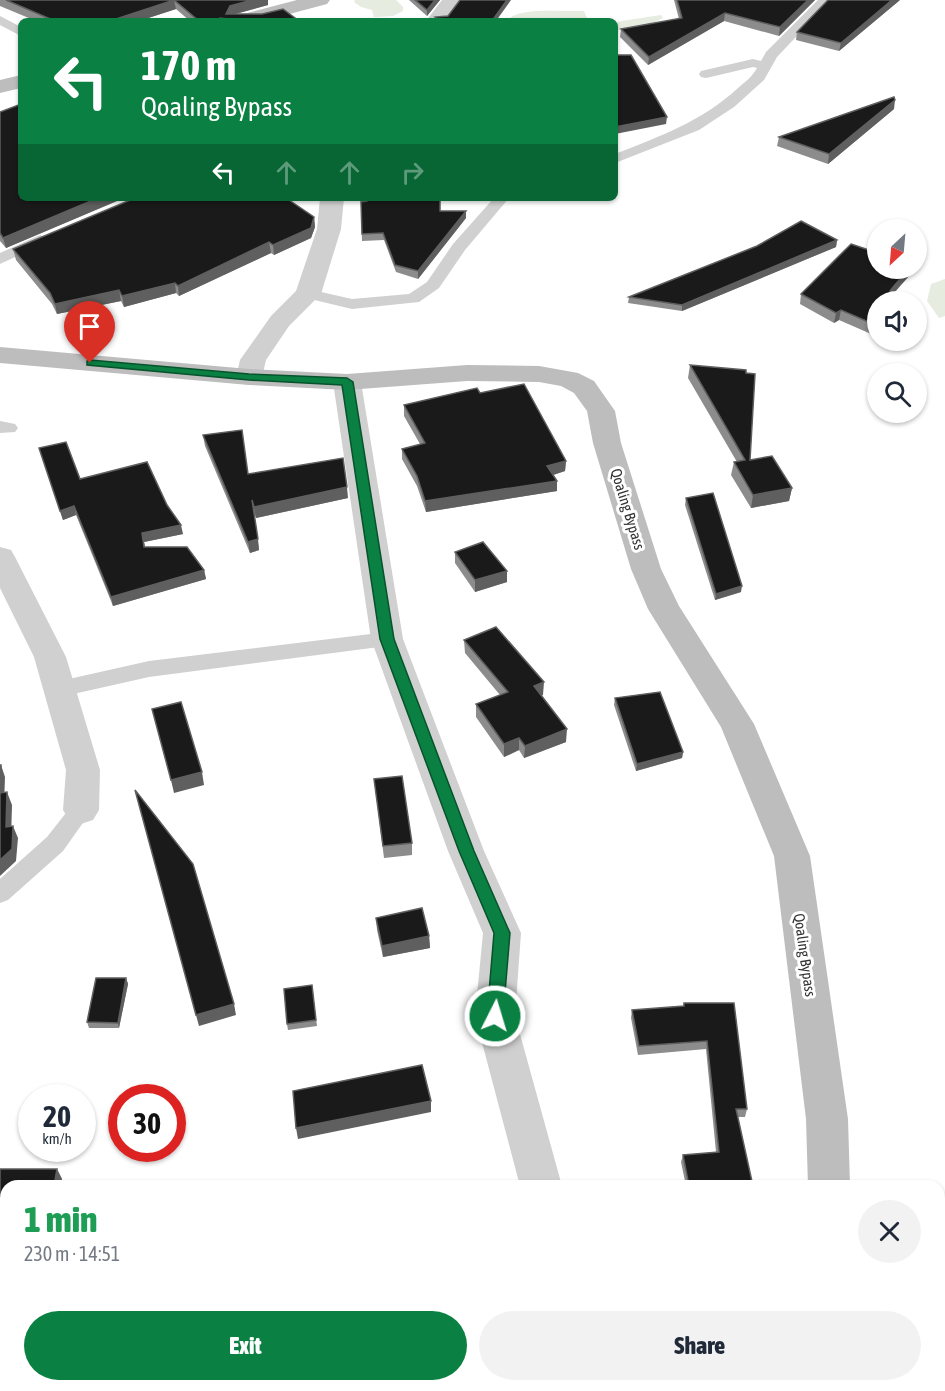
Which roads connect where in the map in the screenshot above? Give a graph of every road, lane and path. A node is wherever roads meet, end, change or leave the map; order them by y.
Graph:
1 (320, 0) edge
2 (452, 0) edge
3 (825, 0) edge
4 (251, 18) edge
5 (438, 18) edge
6 (0, 21) edge
7 (18, 30) edge
8 (765, 66) junction
9 (706, 74) dead end
10 (18, 82) edge
11 (0, 87) edge
12 (618, 158) edge
13 (332, 201) edge
14 (499, 201) edge
15 (57, 233) edge
16 (0, 259) edge
17 (308, 294) junction
18 (0, 355) edge
19 (249, 377) junction
20 (347, 382) junction
21 (0, 556) edge
22 (387, 639) junction
23 (60, 689) junction
24 (81, 810) joint
25 (0, 893) edge
26 (539, 1180) edge
27 (829, 1180) edge

1 - 4 main road
2 - 5 street
3 - 8 lane
6 - 7 lane
8 - 9 lane
8 - 12 lane
10 - 11 main road
13 - 17 street
14 - 17 lane
15 - 16 lane
17 - 19 street
18 - 19 main road, Qoaling Bypass
19 - 20 main road, Qoaling Bypass
20 - 22 street
20 - 27 main road, Qoaling Bypass
21 - 23 street
22 - 23 lane
22 - 26 street
23 - 24 street
24 - 25 lane

